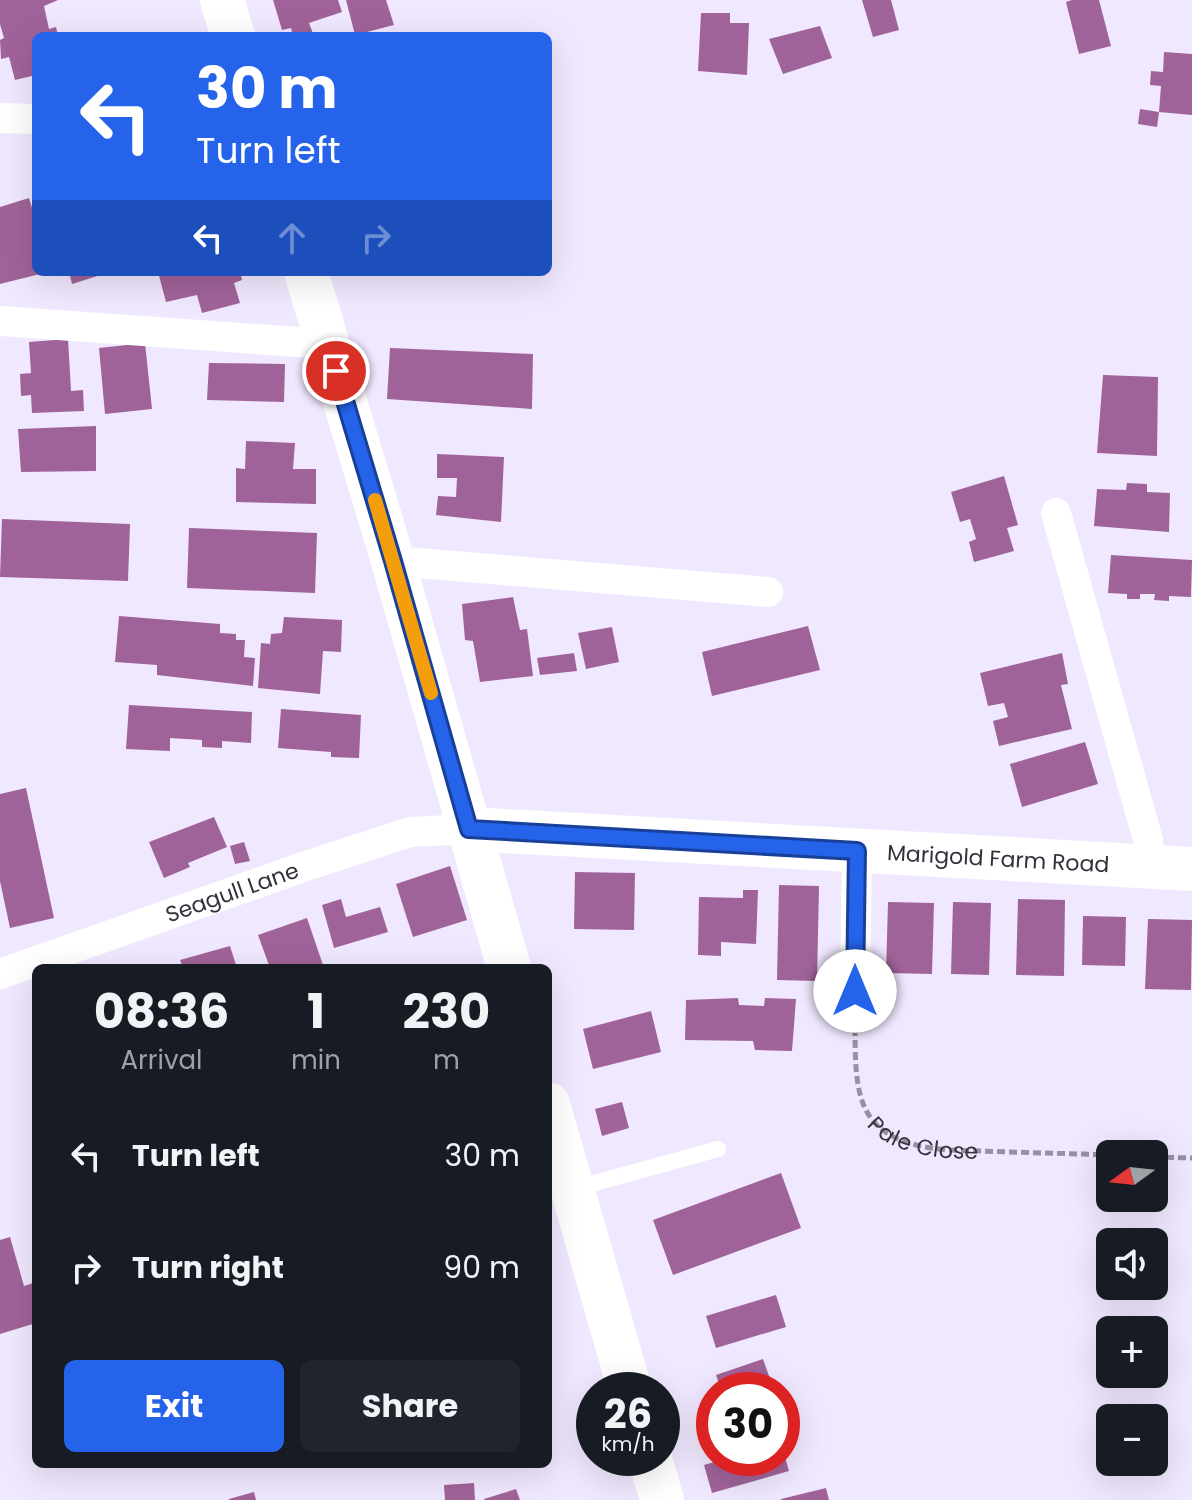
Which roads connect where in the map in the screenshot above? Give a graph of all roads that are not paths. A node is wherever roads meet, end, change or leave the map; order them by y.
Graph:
1 (222, 0) edge
2 (232, 32) edge
3 (0, 118) edge
4 (32, 119) edge
5 (307, 276) edge
6 (0, 321) edge
7 (327, 344) junction
8 (1056, 513) dead end
9 (393, 561) junction
10 (768, 592) dead end
11 (469, 829) junction
12 (857, 851) junction
13 (1148, 866) junction
14 (1192, 869) edge
15 (508, 964) edge
16 (0, 974) edge
17 (855, 991) road end
18 (552, 1118) edge
19 (718, 1149) dead end
20 (573, 1189) junction
21 (625, 1372) edge
22 (655, 1476) edge
23 (662, 1500) edge

1 - 2 main road
3 - 4 street
5 - 7 main road
6 - 7 street
7 - 9 main road
8 - 13 street
9 - 10 street
9 - 11 main road
11 - 12 main road, Marigold Farm Road
11 - 15 main road
11 - 16 street, Seagull Lane
12 - 13 main road, Marigold Farm Road
12 - 17 street
13 - 14 main road, Marigold Farm Road
18 - 20 main road
19 - 20 lane
20 - 21 main road
22 - 23 main road

